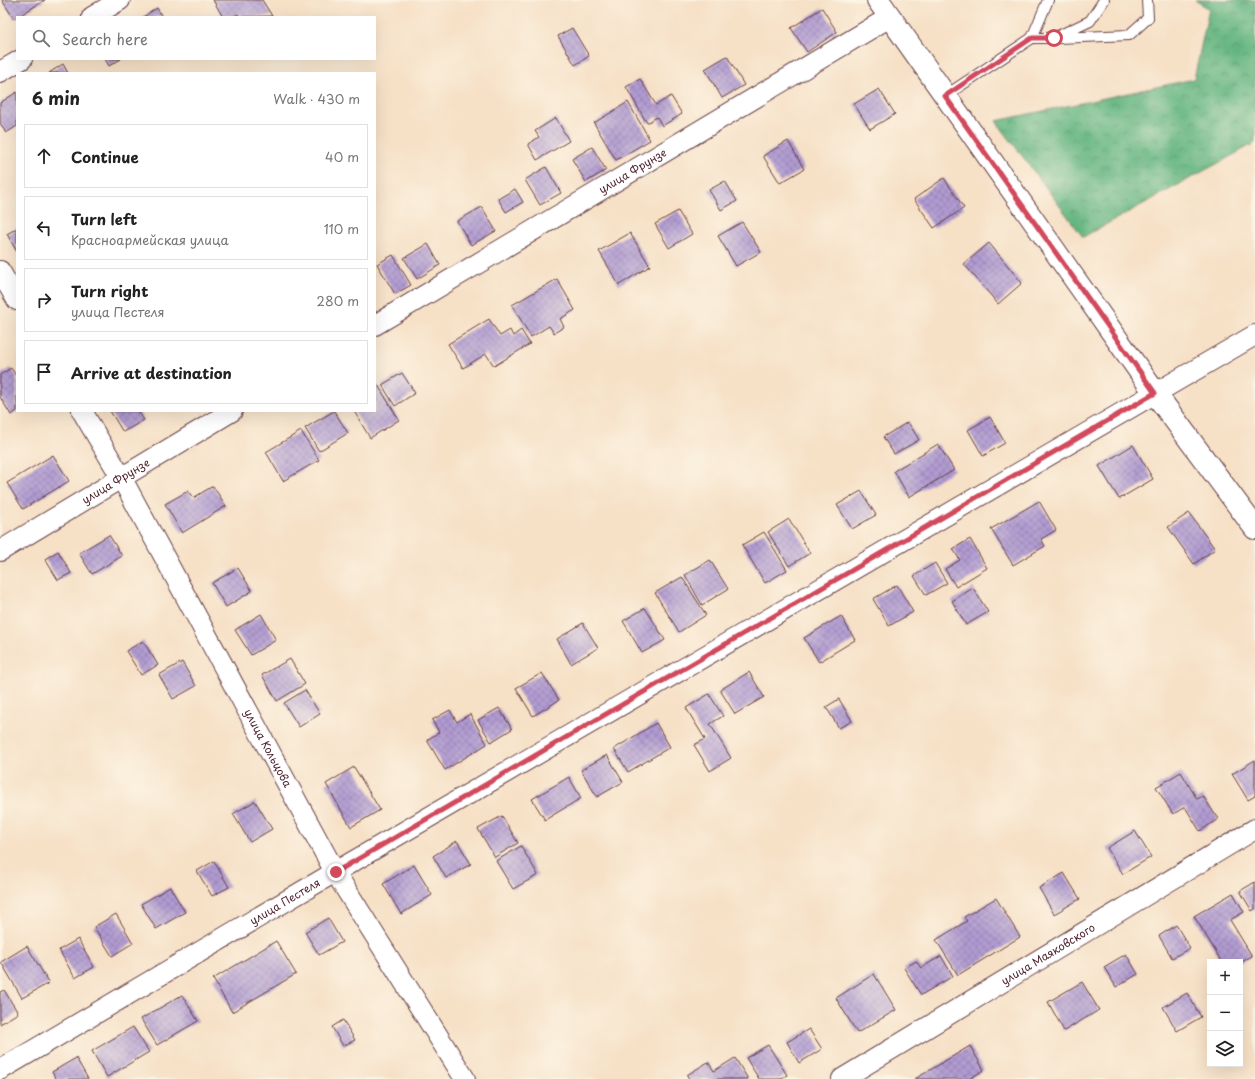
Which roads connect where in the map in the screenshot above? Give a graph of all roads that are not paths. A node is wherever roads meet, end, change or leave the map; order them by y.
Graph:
1 (120, 0) edge
2 (878, 0) edge
3 (1048, 0) edge
4 (1104, 0) edge
5 (1146, 0) edge
6 (94, 16) edge
7 (890, 17) junction
8 (1032, 38) junction
9 (1054, 38) junction
10 (20, 60) edge
11 (0, 72) edge
12 (945, 96) junction
13 (0, 271) edge
14 (16, 298) edge
15 (376, 324) edge
16 (1255, 336) edge
17 (1155, 393) junction
18 (83, 412) edge
19 (230, 412) edge
20 (121, 477) junction
21 (1255, 528) edge
22 (0, 551) edge
23 (1255, 829) edge
24 (336, 872) junction
25 (0, 1070) edge
26 (465, 1079) edge
27 (842, 1079) edge

1 - 6 street
2 - 7 main road
3 - 8 lane
4 - 9 lane
5 - 9 lane
7 - 12 main road
7 - 15 street, улица Фрунзе
8 - 9 lane
8 - 12 lane
10 - 11 street
12 - 17 main road
13 - 14 street
16 - 17 street, улица Пестеля
17 - 21 main road
17 - 24 street, улица Пестеля
18 - 20 street, улица Кольцова
19 - 20 street, улица Фрунзе
20 - 22 street, улица Фрунзе
20 - 24 street, улица Кольцова
23 - 27 street, улица Маяковского
24 - 25 street, улица Пестеля
24 - 26 street, улица Кольцова

